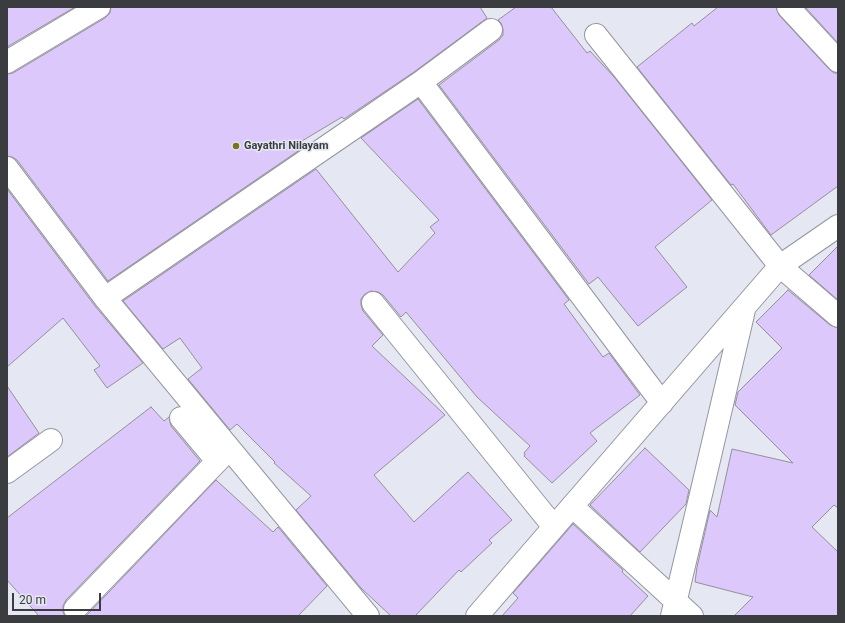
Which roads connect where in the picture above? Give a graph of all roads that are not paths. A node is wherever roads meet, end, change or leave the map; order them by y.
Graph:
1 (99, 7) edge
2 (788, 7) edge
3 (491, 30) dead end
4 (596, 34) dead end
5 (838, 61) edge
6 (7, 62) edge
7 (421, 82) junction
8 (7, 168) edge
9 (838, 226) edge
10 (780, 266) junction
11 (104, 298) junction
12 (373, 303) dead end
13 (744, 307) junction
14 (838, 316) edge
15 (662, 403) junction
16 (181, 418) dead end
17 (51, 440) dead end
18 (223, 455) junction
19 (7, 472) edge
20 (572, 506) junction
21 (554, 527) junction
22 (75, 609) dead end
23 (674, 609) edge
24 (368, 616) edge
25 (477, 616) edge
26 (692, 616) edge

1 - 6 street
2 - 5 street
3 - 7 street
4 - 10 street
7 - 11 street
7 - 15 street
8 - 11 street
9 - 10 street
10 - 13 street
10 - 14 street
11 - 18 street
12 - 21 street
13 - 15 street
13 - 23 street
15 - 20 street
16 - 18 street
17 - 19 street
18 - 22 street
18 - 24 street
20 - 21 street
20 - 23 street
21 - 25 street
23 - 26 street

